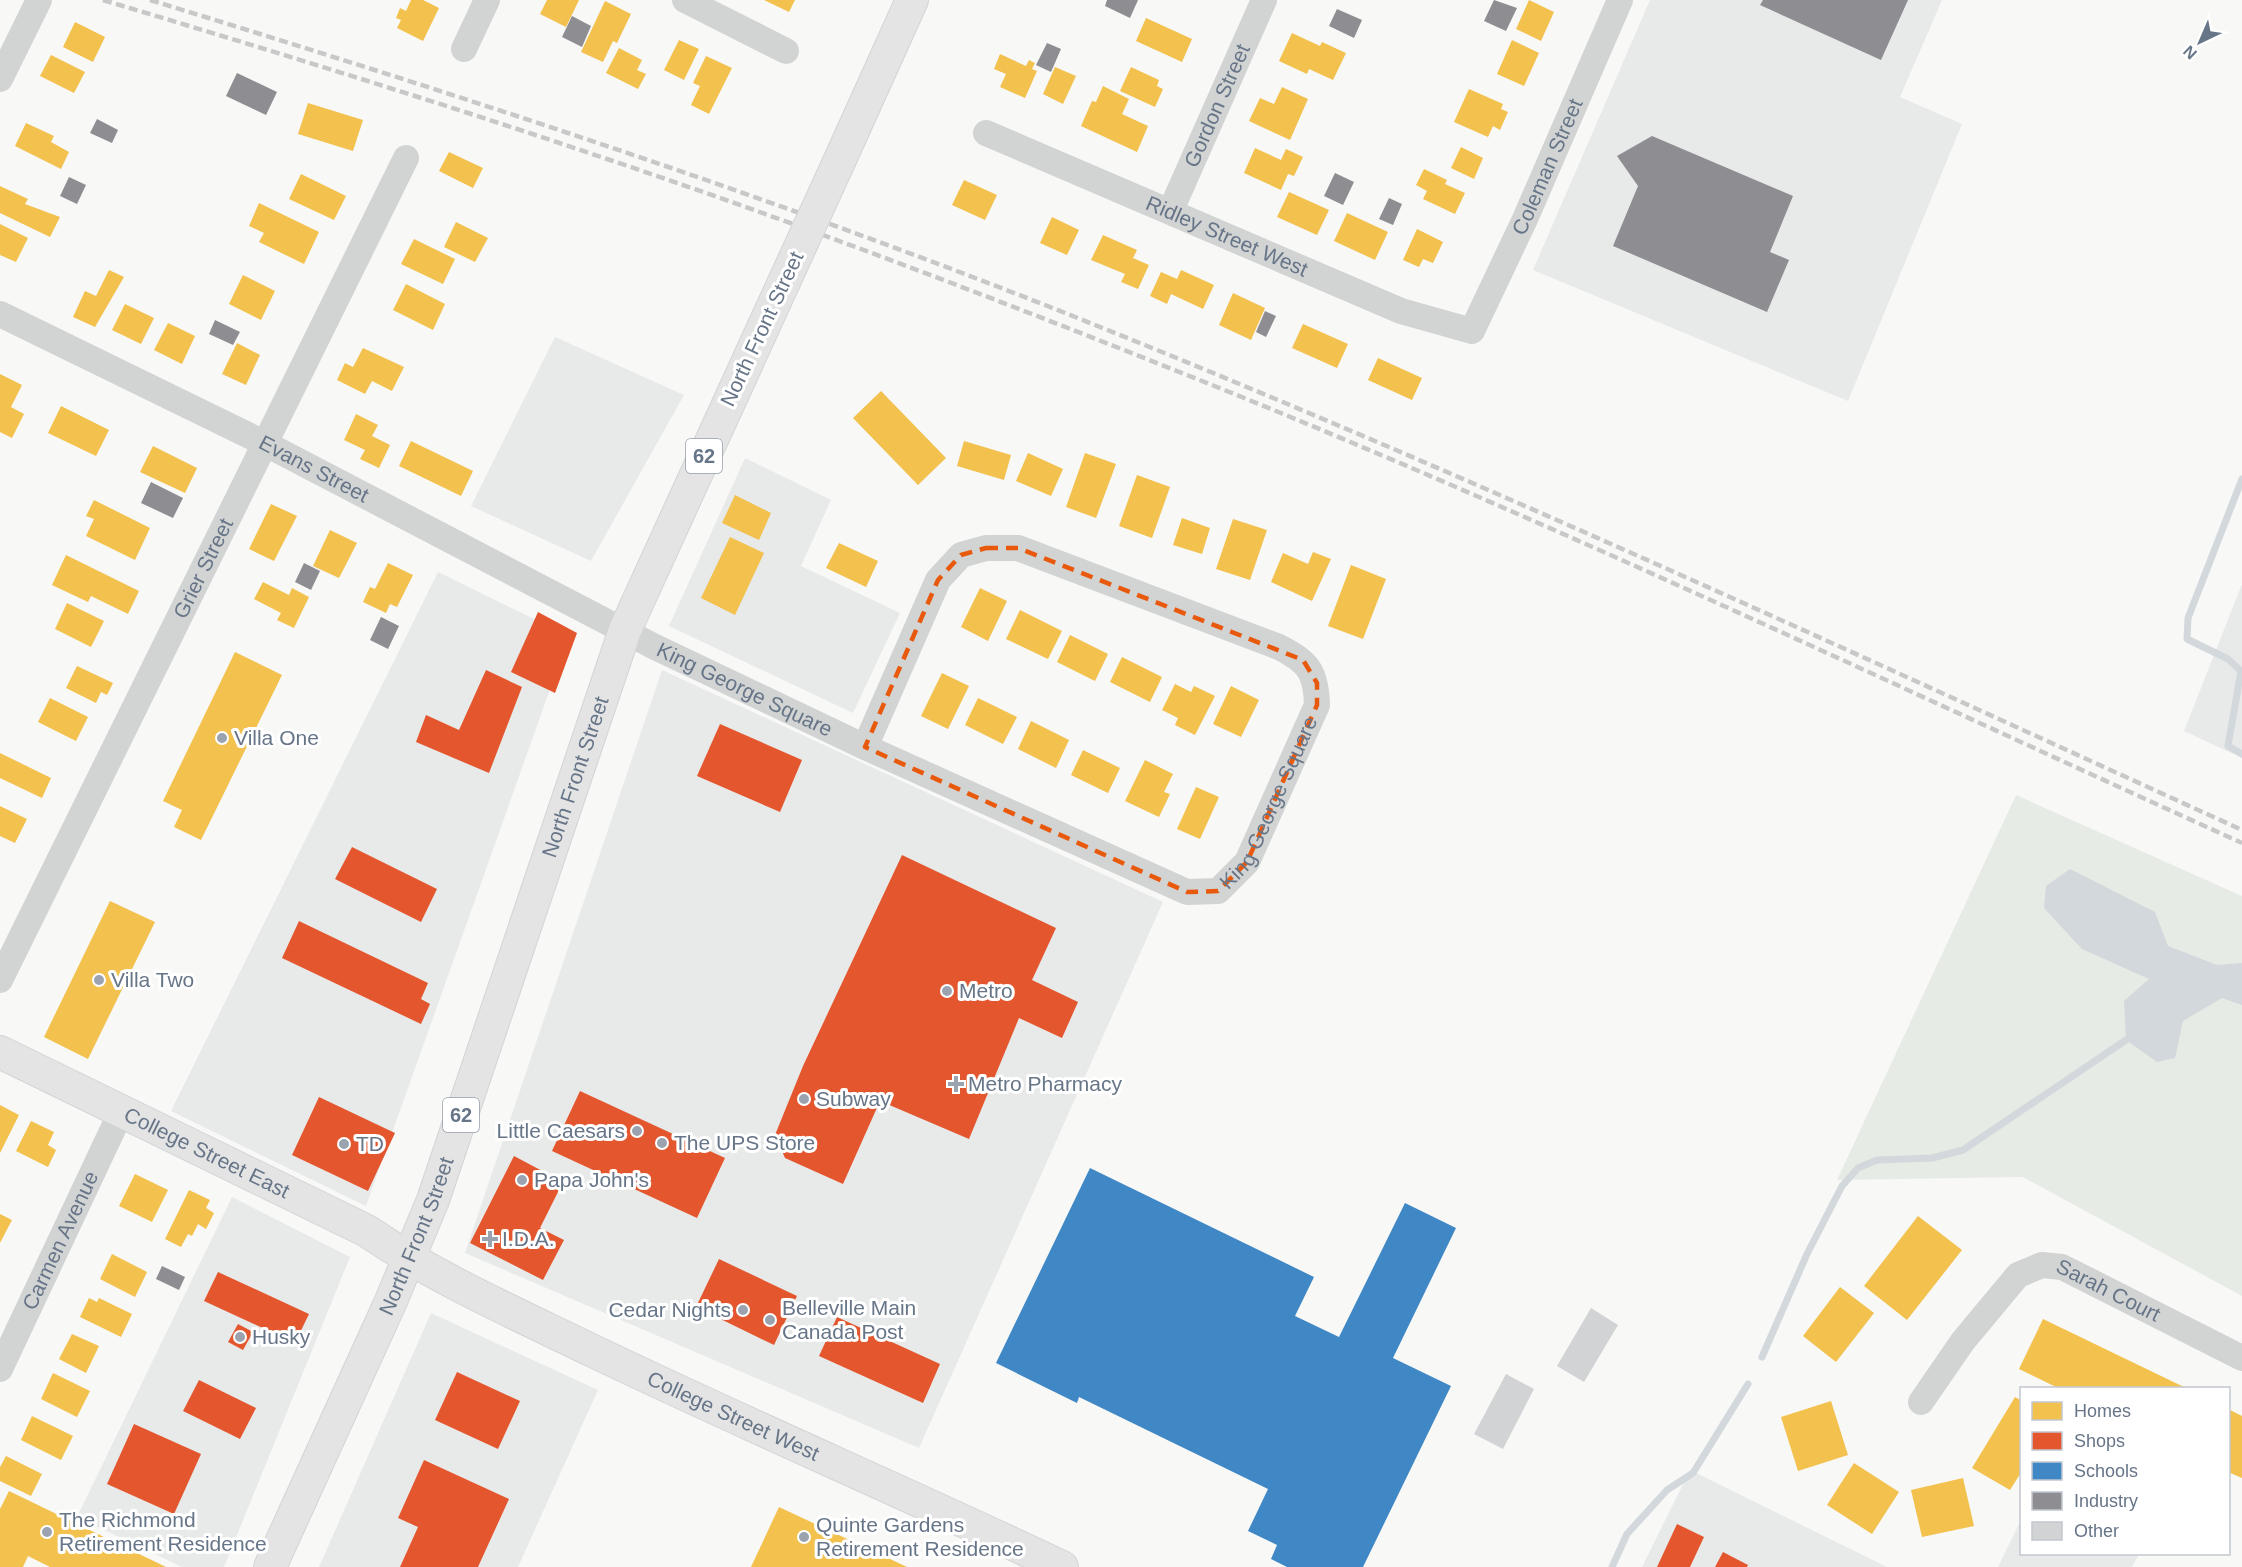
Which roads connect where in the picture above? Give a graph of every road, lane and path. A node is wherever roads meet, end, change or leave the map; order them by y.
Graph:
1 (39, 0) edge
2 (487, 0) edge
3 (684, 0) edge
4 (912, 0) edge
5 (1264, 0) edge
6 (1620, 0) edge
7 (464, 48) dead end
8 (786, 51) dead end
9 (0, 80) edge
10 (986, 133) dead end
11 (406, 158) dead end
12 (1171, 210) junction
13 (0, 314) edge
14 (1472, 331) joint
15 (264, 443) junction
16 (625, 630) junction
17 (865, 747) junction
18 (0, 980) edge
19 (0, 1052) edge
20 (121, 1112) junction
21 (408, 1259) junction
22 (2242, 1358) edge
23 (0, 1368) edge
24 (1921, 1402) dead end
25 (1050, 1564) edge
26 (270, 1567) edge

1 - 9 street
2 - 7 street
3 - 8 street
4 - 16 main road, North Front Street / 62, bridge
5 - 12 street, Gordon Street
6 - 14 street, Coleman Street
10 - 12 street, Ridley Street West
11 - 15 street, Grier Street
12 - 14 street, Ridley Street West
13 - 15 street, Evans Street
15 - 16 street, Evans Street
15 - 18 street, Grier Street
16 - 17 street, King George Square
16 - 21 main road, North Front Street / 62
17 - 17 street, King George Square
19 - 20 main road, College Street East
20 - 21 main road, College Street East
20 - 23 street, Carmen Avenue
21 - 25 main road, College Street West
21 - 26 main road, North Front Street / 62
22 - 24 street, Sarah Court

